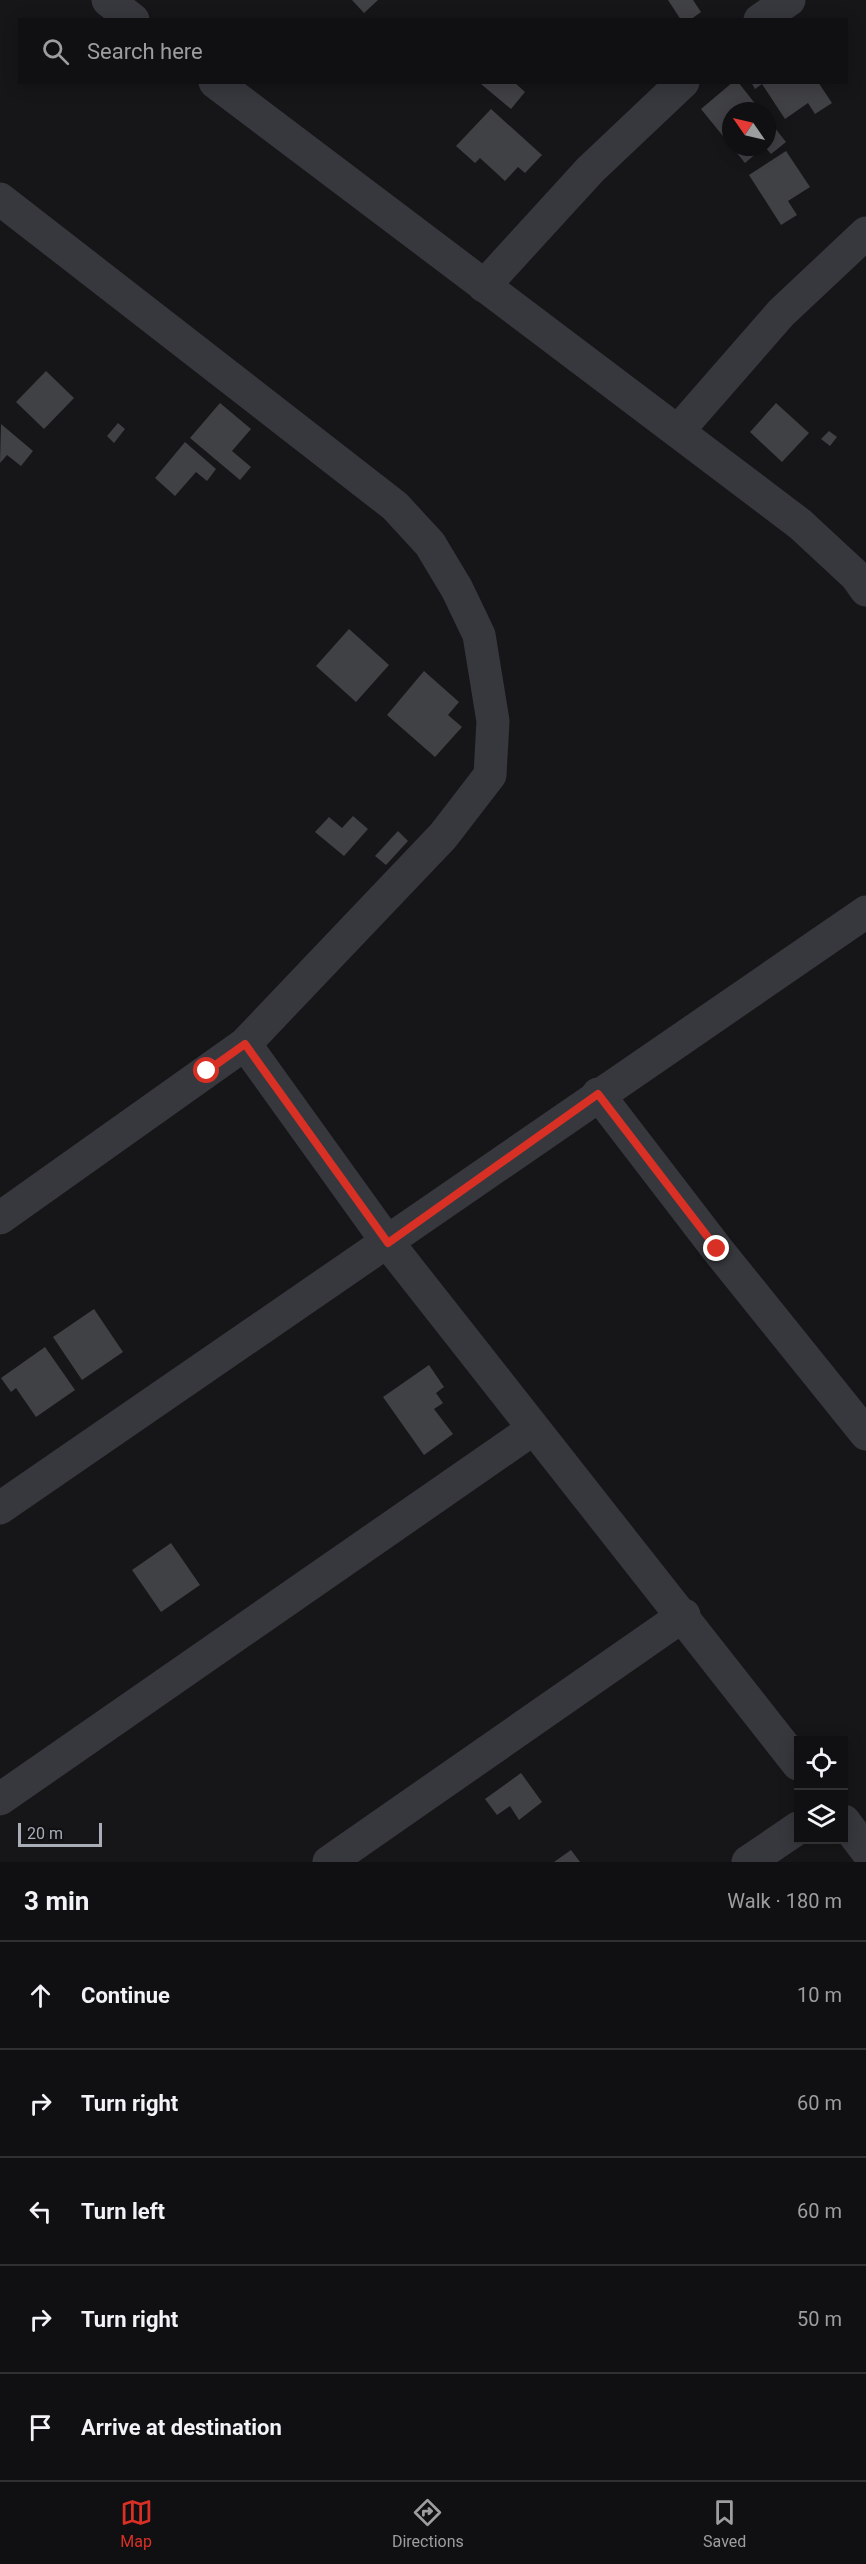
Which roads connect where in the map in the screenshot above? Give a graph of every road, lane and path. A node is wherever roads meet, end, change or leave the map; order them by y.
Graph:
1 (108, 0) edge
2 (789, 0) edge
3 (130, 18) edge
4 (763, 18) edge
5 (218, 84) edge
6 (681, 84) edge
7 (0, 199) edge
8 (866, 233) edge
9 (484, 286) junction
10 (678, 431) junction
11 (863, 578) edge
12 (866, 912) edge
13 (245, 1044) junction
14 (598, 1094) junction
15 (0, 1218) edge
16 (388, 1243) junction
17 (533, 1429) junction
18 (866, 1434) edge
19 (0, 1508) edge
20 (684, 1615) junction
21 (794, 1759) edge
22 (0, 1799) edge
23 (848, 1827) edge
24 (794, 1831) edge
25 (866, 1850) edge
26 (329, 1862) edge
27 (748, 1862) edge

1 - 3 street
2 - 4 street
5 - 9 street
6 - 9 street
7 - 13 street
8 - 10 street
9 - 10 street
10 - 11 street
12 - 14 street
13 - 15 street
13 - 16 street
14 - 16 street
14 - 18 street
16 - 17 street
16 - 19 street
17 - 20 street
17 - 22 street
20 - 21 street
20 - 26 street
23 - 25 street
24 - 27 street

